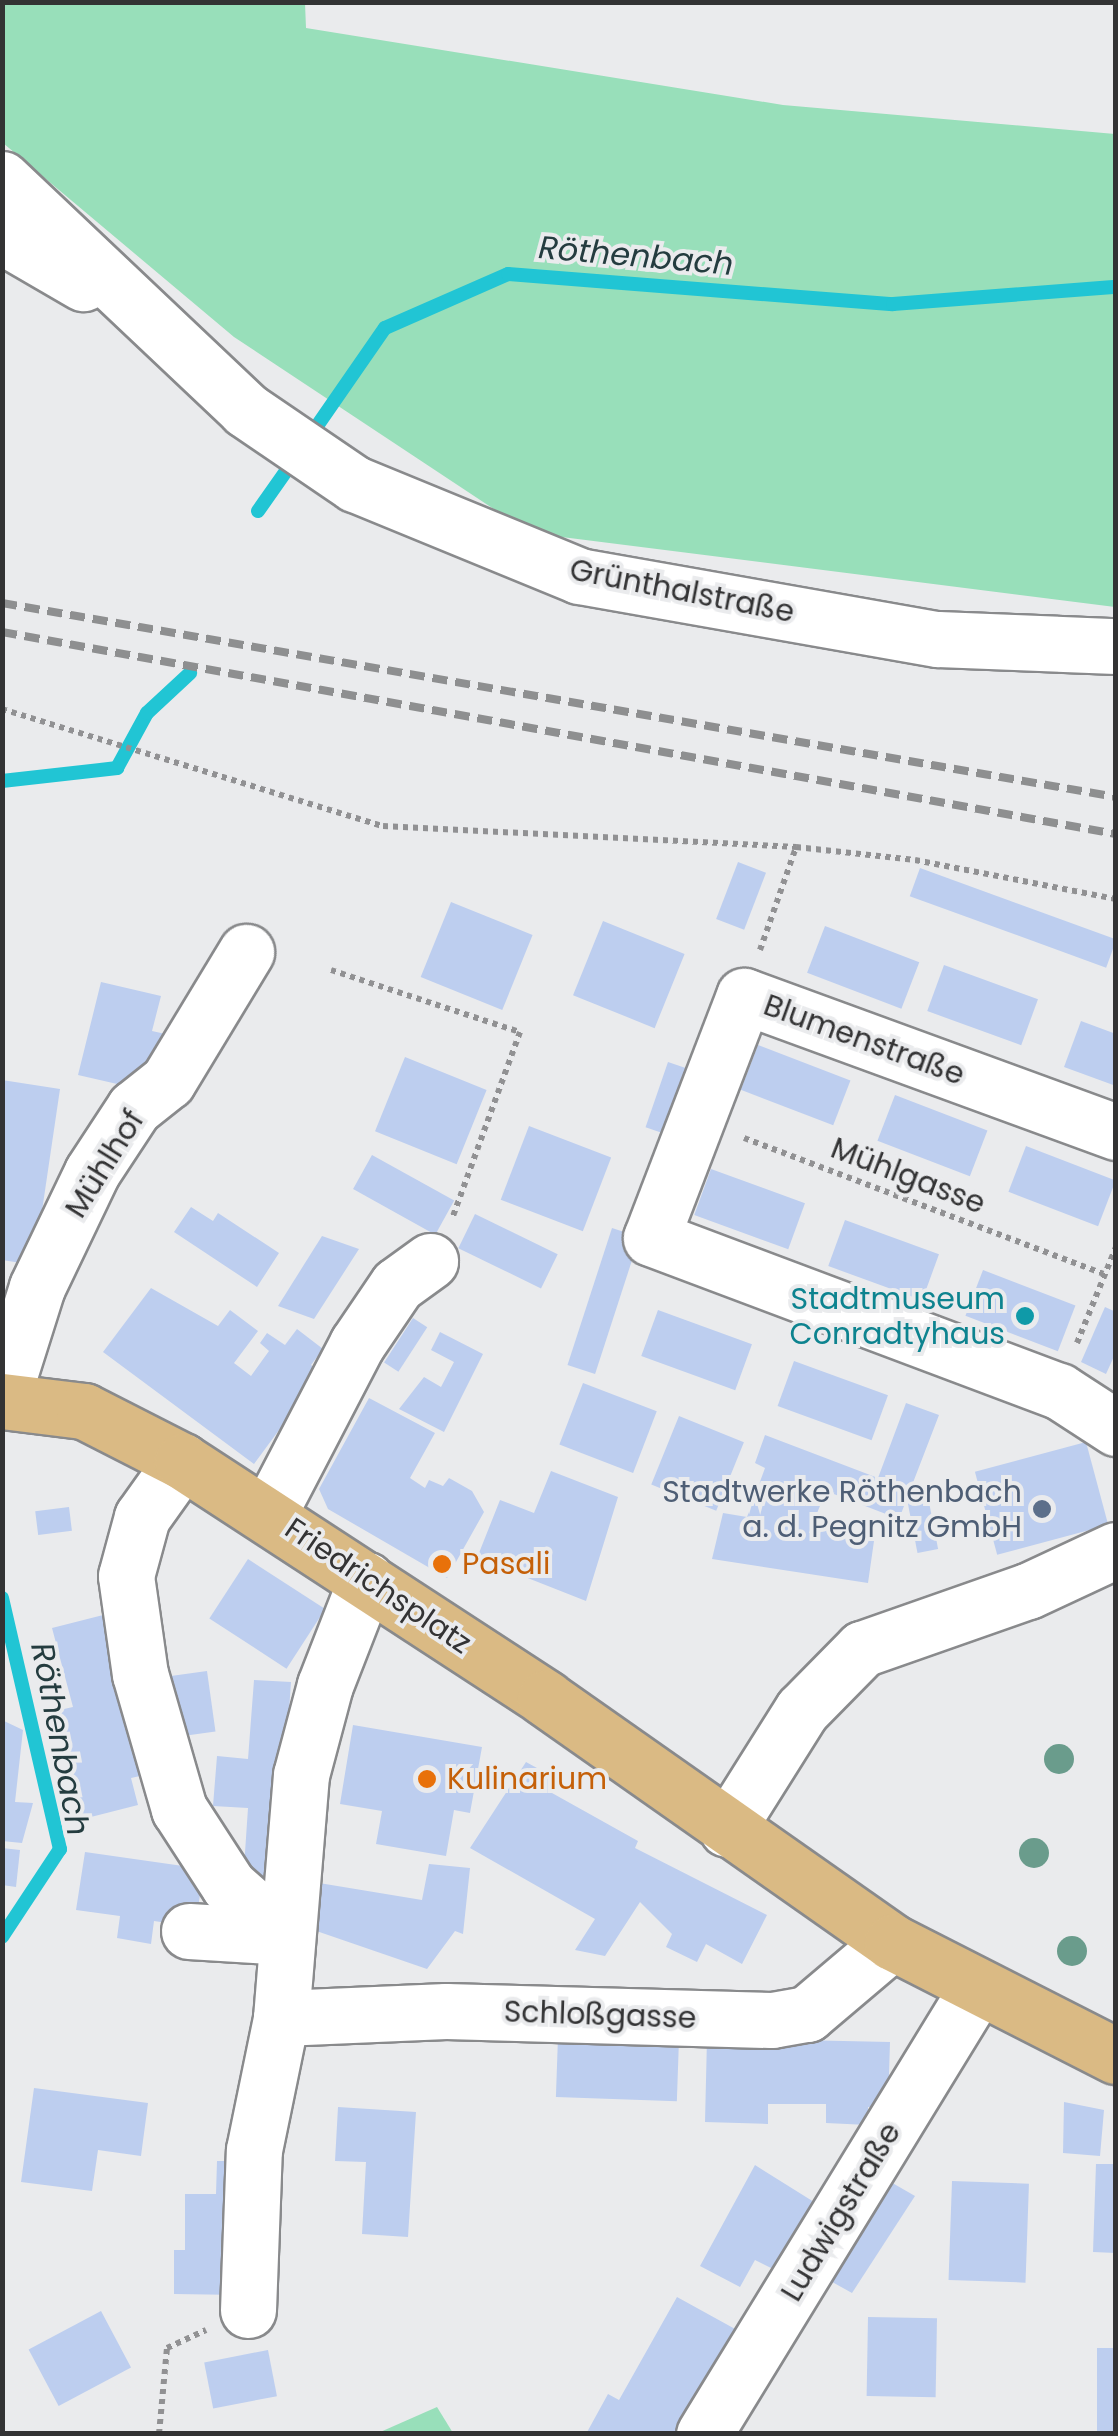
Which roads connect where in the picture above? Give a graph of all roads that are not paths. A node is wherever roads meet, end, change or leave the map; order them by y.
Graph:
1 (2, 179) edge
2 (2, 236) edge
3 (142, 316) junction
4 (1116, 646) edge
5 (246, 952) dead end
6 (1116, 1132) edge
7 (430, 1261) road end
8 (2, 1400) edge
9 (1116, 1428) edge
10 (182, 1461) junction
11 (269, 1513) junction
12 (1116, 1550) edge
13 (366, 1580) junction
14 (727, 1829) junction
15 (189, 1931) dead end
16 (287, 1937) junction
17 (892, 1942) junction
18 (976, 1990) junction
19 (281, 2018) junction
20 (1116, 2056) edge
21 (248, 2310) road end
22 (704, 2434) edge

1 - 3 street, Grünthalstraße
2 - 3 street, Grünthalstraße
3 - 4 street, Grünthalstraße
5 - 8 street, Mühlhof
6 - 9 street, Blumenstraße
7 - 11 street
8 - 10 main road, Friedrichsplatz
10 - 11 main road, Friedrichsplatz
10 - 16 street
11 - 13 main road, Friedrichsplatz
12 - 14 street
13 - 14 main road, Friedrichsplatz
13 - 16 street
14 - 17 main road, Friedrichsplatz
15 - 16 street
16 - 19 street
17 - 18 main road, Friedrichsplatz
17 - 19 street, Schloßgasse
18 - 20 main road, Friedrichsplatz
18 - 22 street, Ludwigstraße
19 - 21 street

